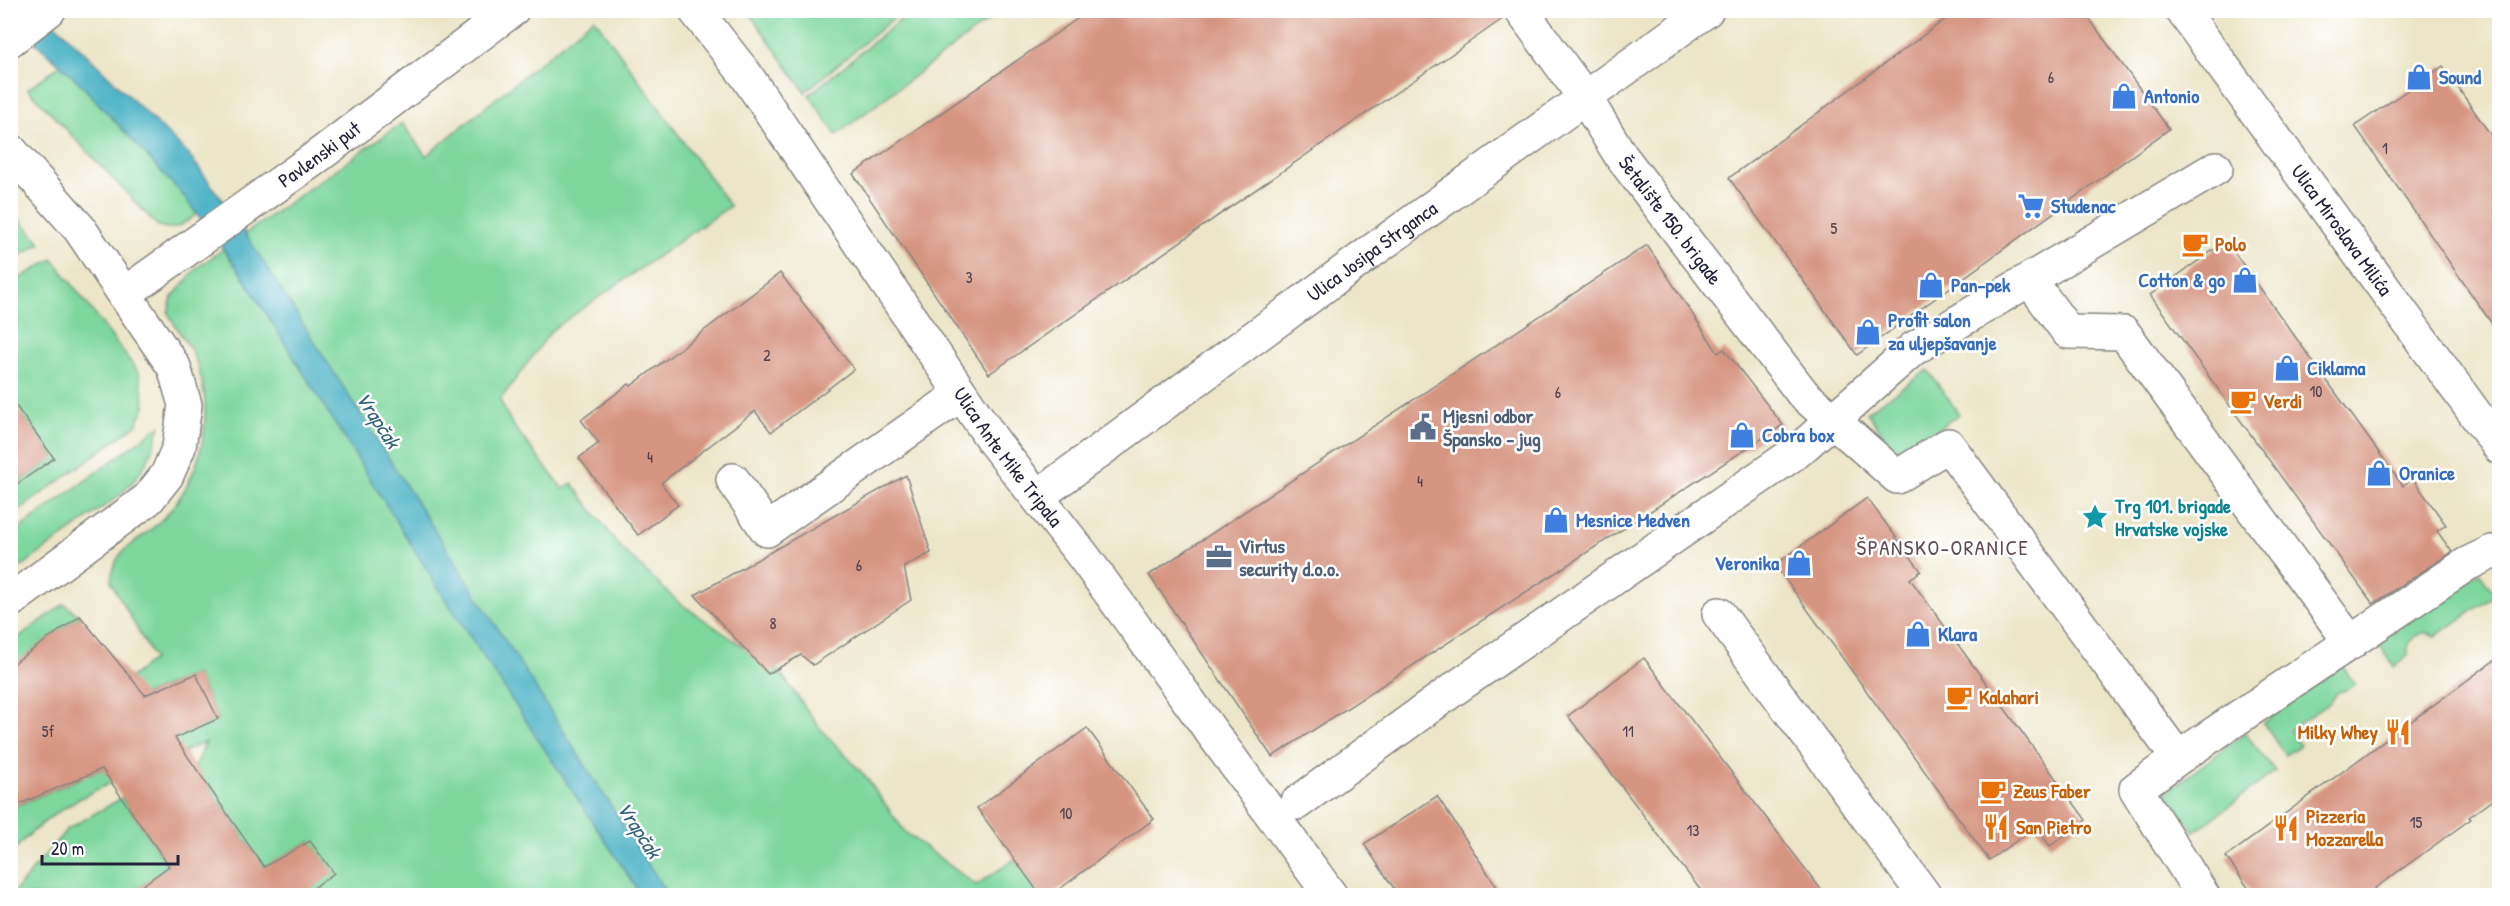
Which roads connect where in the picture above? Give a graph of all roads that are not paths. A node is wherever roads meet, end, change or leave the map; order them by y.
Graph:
1 (50, 10) edge
2 (512, 10) edge
3 (695, 10) edge
4 (1521, 10) edge
5 (1707, 10) edge
6 (2182, 10) edge
7 (10, 40) edge
8 (1585, 99) junction
9 (10, 150) edge
10 (2216, 168) dead end
11 (2030, 280) junction
12 (124, 294) junction
13 (960, 394) junction
14 (1832, 419) junction
15 (2499, 448) edge
16 (733, 480) dead end
17 (1038, 496) junction
18 (2492, 552) dead end
19 (10, 601) edge
20 (1719, 614) dead end
21 (2351, 643) junction
22 (2178, 758) junction
23 (1297, 803) dead end
24 (1331, 896) edge
25 (1925, 896) edge
26 (2203, 896) edge

1 - 7 street
2 - 12 street, Pavlenski put
3 - 13 street, Ulica Ante Mike Tripala
4 - 8 street, Šetalište 150. brigade
5 - 8 street, Ulica Josipa Strganca
6 - 15 street, Ulica Miroslava Milića
8 - 14 street, Šetalište 150. brigade
8 - 17 street, Ulica Josipa Strganca
9 - 12 street
10 - 11 street
11 - 14 street
11 - 21 street
12 - 19 street
13 - 16 street
13 - 17 street, Ulica Ante Mike Tripala
14 - 22 street
14 - 23 street
17 - 24 street, Ulica Ante Mike Tripala
18 - 21 street
20 - 25 street
21 - 22 street
22 - 26 street

